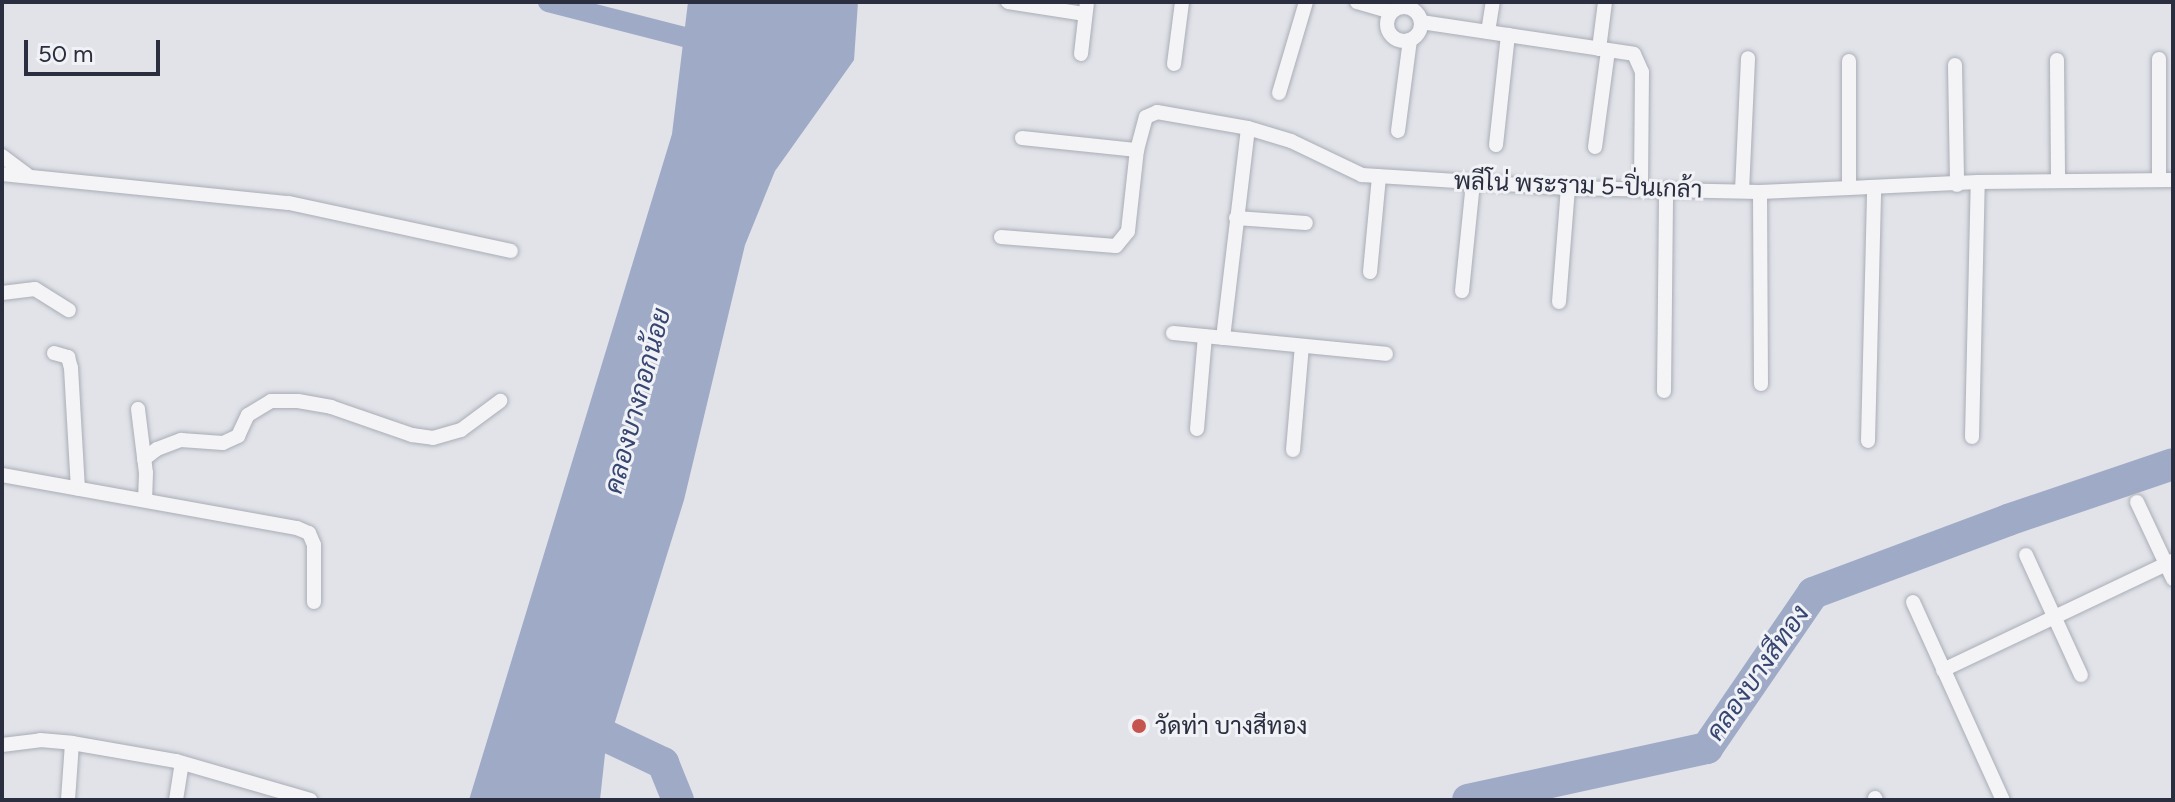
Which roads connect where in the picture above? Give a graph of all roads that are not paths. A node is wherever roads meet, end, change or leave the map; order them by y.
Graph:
1 (1008, 2) edge
2 (1182, 2) edge
3 (1306, 2) edge
4 (1357, 2) edge
5 (1493, 2) edge
6 (1605, 2) edge
7 (1086, 8) edge
8 (1391, 12) junction
9 (1421, 22) junction
10 (1488, 32) junction
11 (1508, 35) junction
12 (1410, 40) junction
13 (1603, 50) junction
14 (1081, 54) dead end
15 (1748, 58) dead end
16 (2159, 59) dead end
17 (2057, 60) dead end
18 (1849, 61) dead end
19 (1174, 64) dead end
20 (1955, 65) dead end
21 (1279, 93) dead end
22 (1248, 128) junction
23 (1398, 131) dead end
24 (1022, 138) dead end
25 (1496, 145) dead end
26 (1595, 147) dead end
27 (1137, 150) junction
28 (2, 156) edge
29 (2, 174) edge
30 (30, 176) junction
31 (1379, 176) junction
32 (2166, 180) edge
33 (2058, 181) junction
34 (1473, 182) junction
35 (1978, 182) junction
36 (1957, 185) junction
37 (1568, 188) junction
38 (1849, 188) junction
39 (1641, 189) junction
40 (1666, 189) junction
41 (1874, 189) junction
42 (1742, 191) junction
43 (1760, 192) junction
44 (1236, 218) junction
45 (1306, 223) dead end
46 (1001, 237) dead end
47 (511, 251) dead end
48 (1370, 272) dead end
49 (1462, 291) dead end
50 (2, 293) edge
51 (1559, 302) dead end
52 (69, 310) dead end
53 (1173, 333) dead end
54 (1205, 336) junction
55 (1223, 338) junction
56 (1302, 346) junction
57 (54, 353) dead end
58 (1386, 354) dead end
59 (1761, 384) dead end
60 (1664, 391) dead end
61 (500, 401) dead end
62 (138, 409) dead end
63 (1197, 429) dead end
64 (1972, 437) dead end
65 (1868, 441) dead end
66 (1293, 450) dead end
67 (144, 459) junction
68 (2, 475) edge
69 (78, 489) junction
70 (145, 500) junction
71 (2137, 502) dead end
72 (2026, 555) dead end
73 (2170, 563) edge
74 (2173, 579) edge
75 (314, 602) dead end
76 (1913, 602) dead end
77 (2053, 617) junction
78 (1943, 670) junction
79 (2081, 675) dead end
80 (72, 743) junction
81 (2, 745) edge
82 (182, 763) junction
83 (68, 800) edge
84 (176, 800) edge
85 (310, 800) edge
86 (2003, 800) edge

1 - 7 street
2 - 19 street
3 - 21 street
4 - 8 street
5 - 10 street
6 - 13 street
7 - 14 street
8 - 9 street
8 - 12 street
9 - 10 street
9 - 12 street
10 - 11 street
11 - 13 street
11 - 25 street
12 - 23 street
13 - 26 street
13 - 39 street
15 - 42 street
16 - 32 street
17 - 33 street
18 - 38 street
20 - 36 street
22 - 27 street, พลีโน่ พระราม 5-ปิ่นเกล้า
22 - 31 street, พลีโน่ พระราม 5-ปิ่นเกล้า
22 - 44 street
24 - 27 street
27 - 46 street
28 - 30 street
29 - 30 street
30 - 47 street
31 - 34 street, พลีโน่ พระราม 5-ปิ่นเกล้า
31 - 48 street
32 - 33 street, พลีโน่ พระราม 5-ปิ่นเกล้า
33 - 35 street, พลีโน่ พระราม 5-ปิ่นเกล้า
34 - 37 street, พลีโน่ พระราม 5-ปิ่นเกล้า
34 - 49 street
35 - 36 street, พลีโน่ พระราม 5-ปิ่นเกล้า
35 - 64 street
36 - 41 street, พลีโน่ พระราม 5-ปิ่นเกล้า
37 - 39 street, พลีโน่ พระราม 5-ปิ่นเกล้า
37 - 51 street
38 - 41 street, พลีโน่ พระราม 5-ปิ่นเกล้า
38 - 43 street, พลีโน่ พระราม 5-ปิ่นเกล้า
39 - 40 street, พลีโน่ พระราม 5-ปิ่นเกล้า
40 - 42 street, พลีโน่ พระราม 5-ปิ่นเกล้า
40 - 60 street
41 - 65 street
42 - 43 street, พลีโน่ พระราม 5-ปิ่นเกล้า
43 - 59 street
44 - 45 street
44 - 55 street
50 - 52 street
53 - 54 street
54 - 55 street
54 - 63 street
55 - 56 street
56 - 58 street
56 - 66 street
57 - 69 street
61 - 67 street
62 - 67 street
67 - 70 street
68 - 69 street
69 - 70 street
70 - 75 street
71 - 73 street
72 - 77 street
73 - 74 street
73 - 77 street
76 - 78 street
77 - 78 street
77 - 79 street
78 - 86 street
80 - 81 street
80 - 82 street
80 - 83 street
82 - 84 street
82 - 85 street

